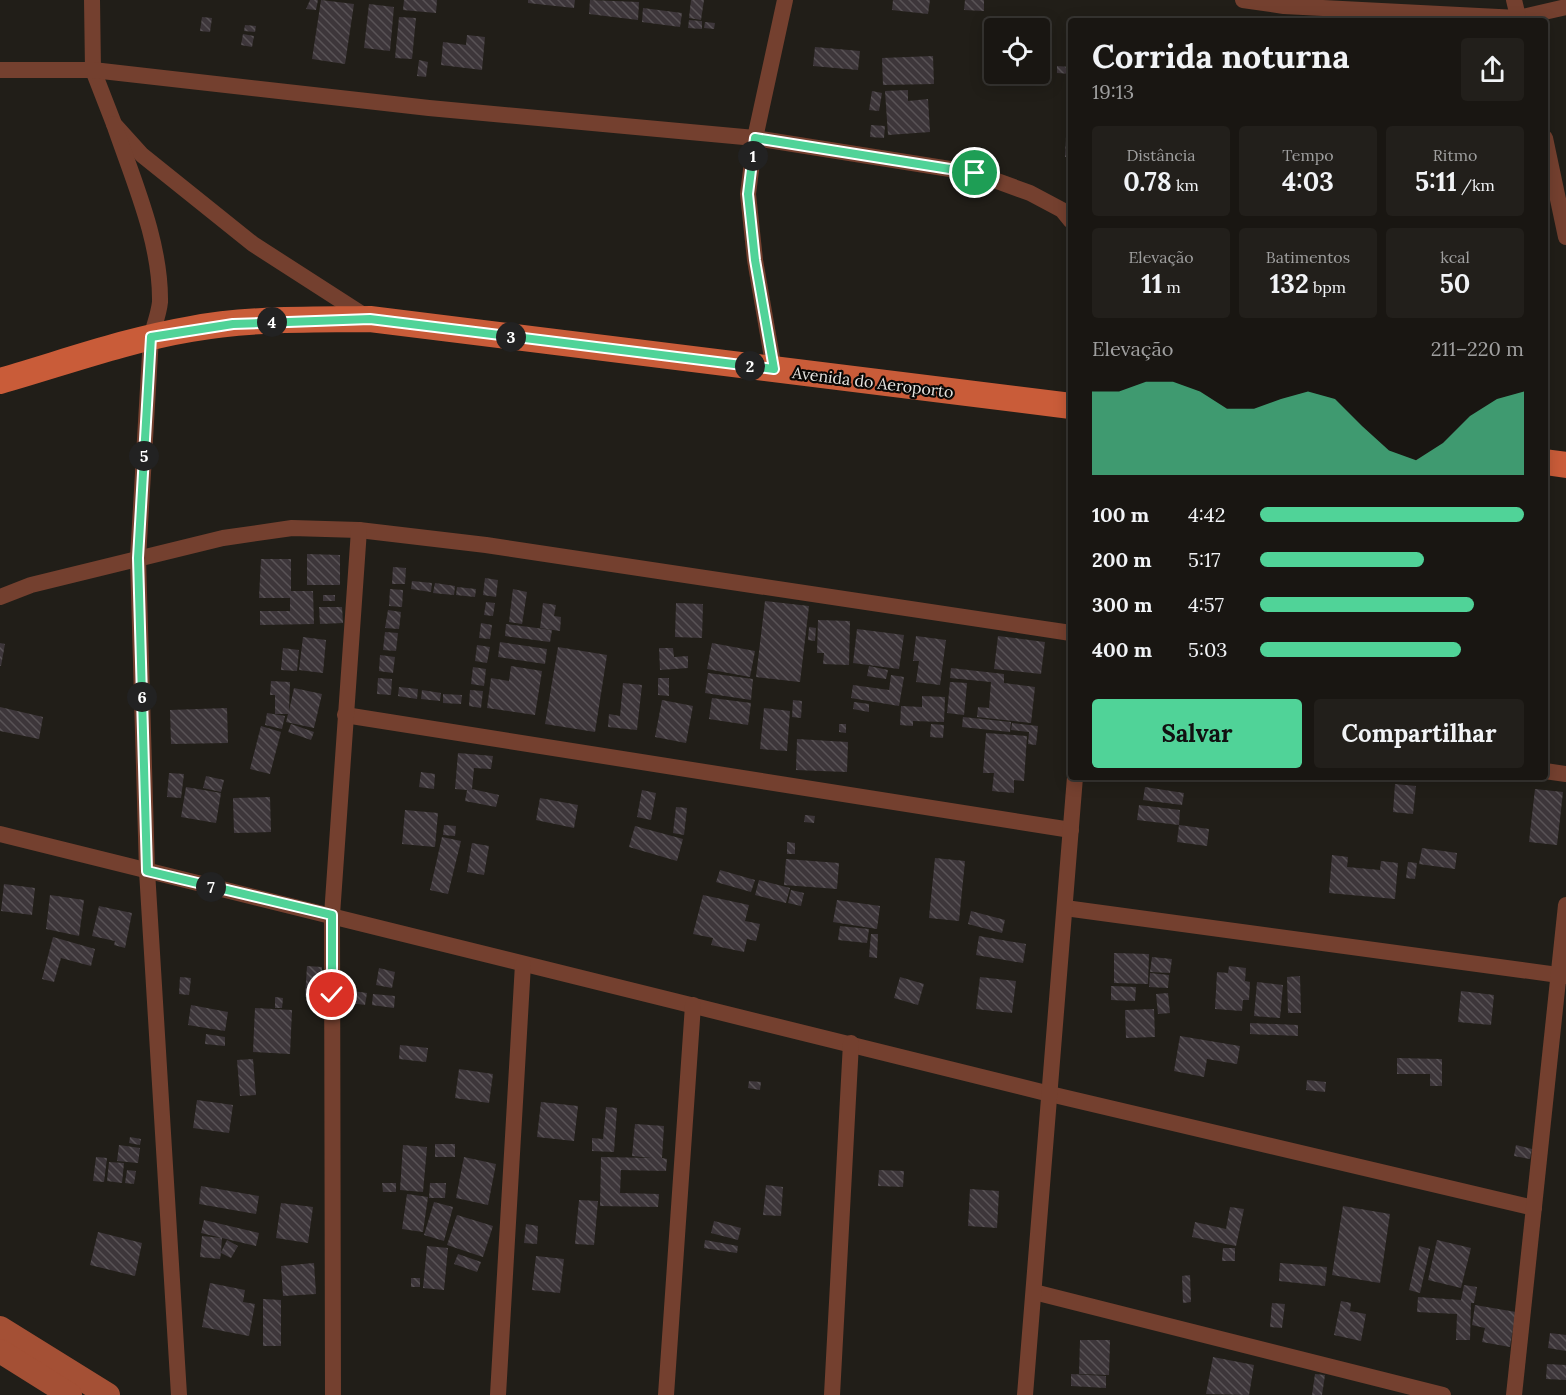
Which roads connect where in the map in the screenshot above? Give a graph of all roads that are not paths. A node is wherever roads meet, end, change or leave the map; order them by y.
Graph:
1 (92, 0) edge
2 (785, 0) edge
3 (1243, 0) edge
4 (1514, 0) edge
5 (1566, 8) edge
6 (1285, 9) edge
7 (1476, 18) edge
8 (1518, 18) edge
9 (1526, 18) edge
10 (0, 70) edge
11 (93, 70) junction
12 (114, 124) junction
13 (755, 138) junction
14 (1548, 152) edge
15 (1068, 217) edge
16 (1566, 237) edge
17 (370, 319) junction
18 (151, 337) junction
19 (774, 369) junction
20 (0, 381) edge
21 (1068, 406) edge
22 (1548, 462) edge
23 (1566, 465) edge
24 (359, 530) junction
25 (138, 558) junction
26 (0, 597) edge
27 (1068, 633) edge
28 (345, 715) junction
29 (1548, 771) edge
30 (1566, 774) edge
31 (1076, 780) edge
32 (1071, 830) junction
33 (0, 834) edge
34 (147, 871) junction
35 (1566, 905) edge
36 (1065, 908) junction
37 (332, 915) junction
38 (523, 964) junction
39 (1562, 975) edge
40 (693, 1005) junction
41 (851, 1043) junction
42 (1050, 1094) junction
43 (1534, 1208) junction
44 (1034, 1292) junction
45 (0, 1328) edge
46 (0, 1351) edge
47 (70, 1395) edge
48 (108, 1395) edge
49 (179, 1395) edge
50 (333, 1395) edge
51 (498, 1395) edge
52 (666, 1395) edge
53 (832, 1395) edge
54 (1025, 1395) edge
55 (1443, 1395) edge
56 (1514, 1395) edge

1 - 11 street
2 - 13 street
3 - 6 street
4 - 8 street
5 - 9 street
6 - 7 street
10 - 11 street
11 - 12 street
11 - 13 street
12 - 17 street
12 - 18 street
13 - 15 street
13 - 19 street
14 - 16 street
17 - 18 main road, Avenida do Aeroporto
17 - 19 main road, Avenida do Aeroporto
18 - 20 main road, Avenida do Aeroporto
18 - 25 street
19 - 21 main road, Avenida do Aeroporto
22 - 23 main road
24 - 25 street
24 - 27 street
24 - 28 street
25 - 26 street
25 - 34 street
28 - 32 street
28 - 37 street
29 - 30 street
31 - 32 street
32 - 36 street
33 - 34 street
34 - 37 street
34 - 49 street
35 - 39 street
36 - 39 street
36 - 42 street
37 - 38 street
37 - 50 street
38 - 40 street
38 - 51 street
39 - 43 street
40 - 41 street
40 - 52 street
41 - 42 street
41 - 53 street
42 - 43 street
42 - 44 street
43 - 56 street
44 - 54 street
44 - 55 street
45 - 48 street
46 - 47 street

